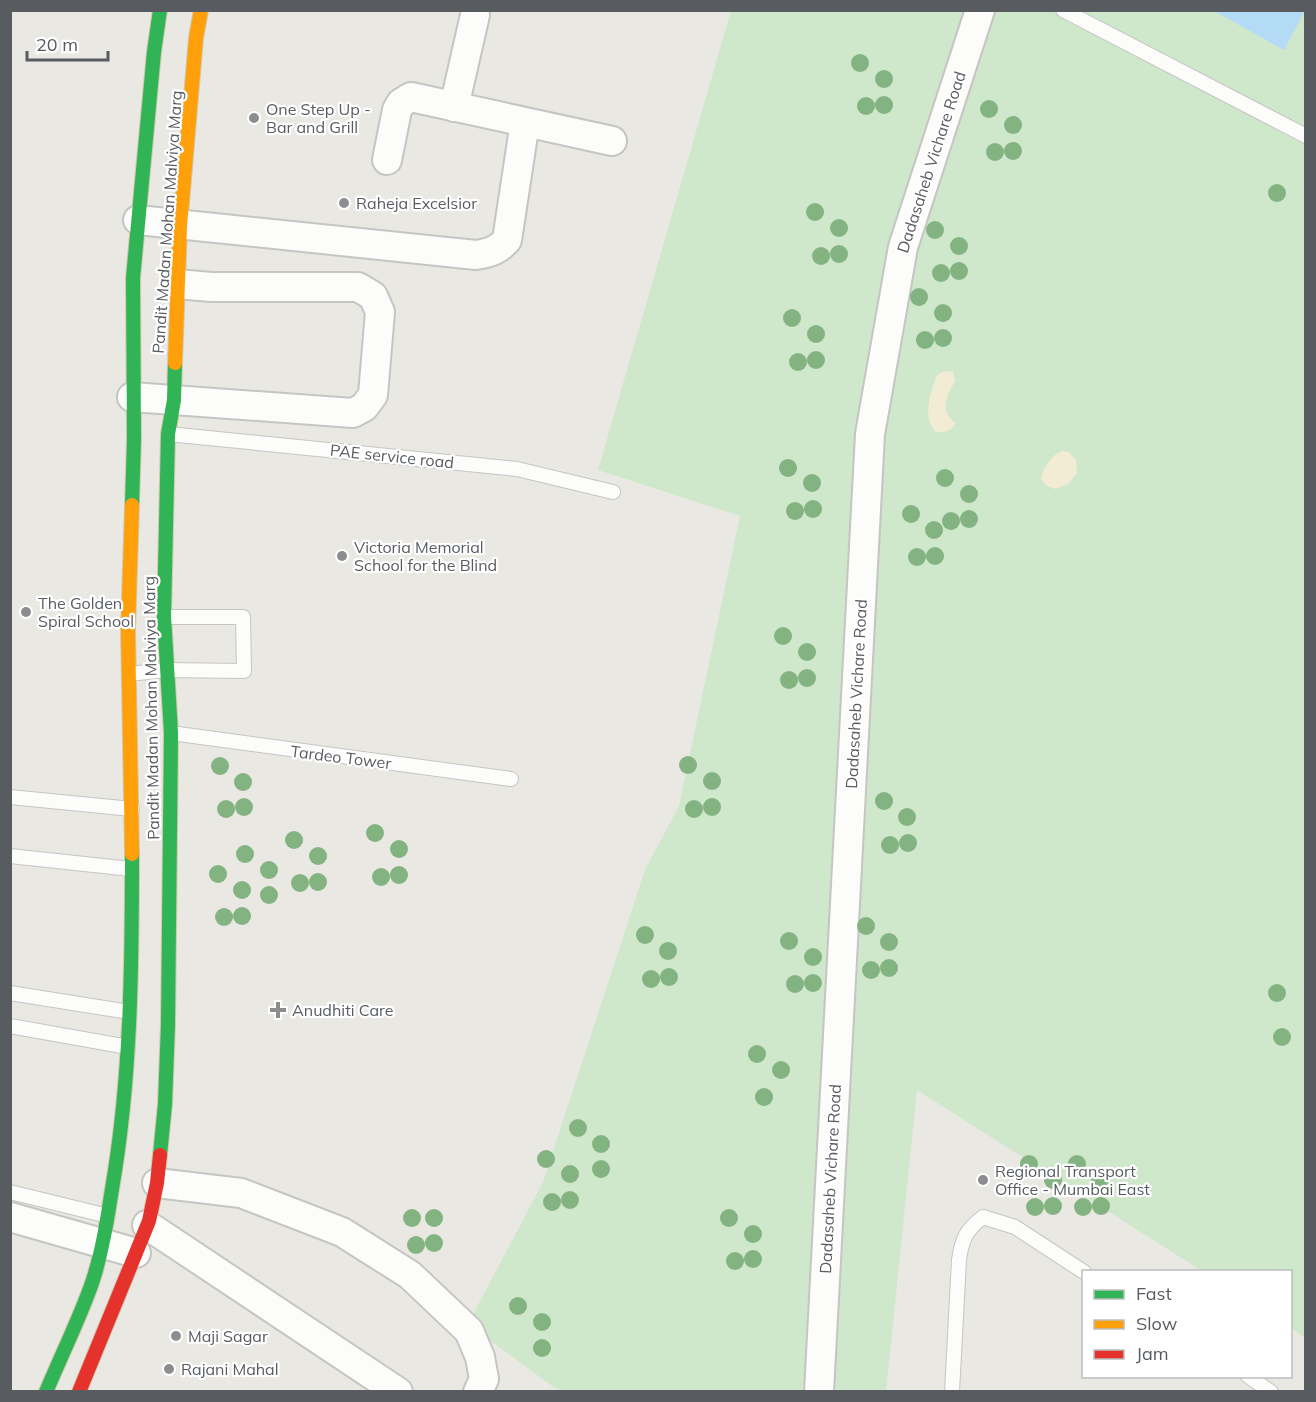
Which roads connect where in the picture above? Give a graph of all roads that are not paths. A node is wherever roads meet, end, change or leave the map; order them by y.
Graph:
1 (160, 10) edge
2 (201, 10) edge
3 (980, 10) edge
4 (1064, 10) edge
5 (475, 15) dead end
6 (1088, 17) edge
7 (454, 107) junction
8 (525, 122) junction
9 (1305, 136) edge
10 (612, 141) dead end
11 (387, 160) dead end
12 (138, 220) junction
13 (180, 226) junction
14 (177, 284) junction
15 (132, 397) junction
16 (174, 400) junction
17 (168, 434) junction
18 (613, 492) dead end
19 (165, 617) junction
20 (166, 670) junction
21 (129, 674) junction
22 (171, 733) junction
23 (511, 779) dead end
24 (10, 797) edge
25 (132, 809) junction
26 (10, 856) edge
27 (131, 869) junction
28 (10, 993) edge
29 (129, 1012) junction
30 (10, 1026) edge
31 (128, 1047) junction
32 (157, 1183) junction
33 (10, 1191) edge
34 (10, 1217) edge
35 (147, 1225) junction
36 (105, 1229) junction
37 (136, 1253) junction
38 (1082, 1271) edge
39 (1250, 1378) edge
40 (46, 1392) edge
41 (80, 1392) edge
42 (398, 1392) edge
43 (478, 1392) edge
44 (819, 1392) edge
45 (952, 1392) edge
46 (1271, 1392) edge

1 - 12 main road, Pandit Madan Mohan Malviya Marg
2 - 13 main road, Pandit Madan Mohan Malviya Marg
3 - 44 street, Dadasaheb Vichare Road
4 - 6 lane
5 - 7 street
6 - 9 lane
7 - 8 street
7 - 11 street
8 - 10 street
8 - 13 street
12 - 13 street
12 - 15 main road, Pandit Madan Mohan Malviya Marg
13 - 14 main road, Pandit Madan Mohan Malviya Marg
14 - 16 main road, Pandit Madan Mohan Malviya Marg
14 - 16 street
15 - 16 street
15 - 21 main road, Pandit Madan Mohan Malviya Marg
16 - 17 main road, Pandit Madan Mohan Malviya Marg
17 - 18 lane, PAE service road
17 - 19 main road, Pandit Madan Mohan Malviya Marg
19 - 20 main road, Pandit Madan Mohan Malviya Marg
19 - 20 lane
20 - 21 lane
20 - 22 main road, Pandit Madan Mohan Malviya Marg
21 - 25 main road, Pandit Madan Mohan Malviya Marg
22 - 23 lane, Tardeo Tower
22 - 32 main road, Pandit Madan Mohan Malviya Marg
24 - 25 lane
25 - 27 main road, Pandit Madan Mohan Malviya Marg
26 - 27 lane
27 - 29 main road, Pandit Madan Mohan Malviya Marg
28 - 29 lane
29 - 31 main road, Pandit Madan Mohan Malviya Marg
30 - 31 lane
31 - 36 main road, Pandit Madan Mohan Malviya Marg
32 - 35 main road, Pandit Madan Mohan Malviya Marg
32 - 43 street
33 - 36 lane
34 - 36 street
35 - 37 main road, Pandit Madan Mohan Malviya Marg
35 - 42 street
36 - 37 street
36 - 40 main road, Pandit Madan Mohan Malviya Marg
37 - 41 main road, Pandit Madan Mohan Malviya Marg
38 - 45 lane
39 - 46 lane

